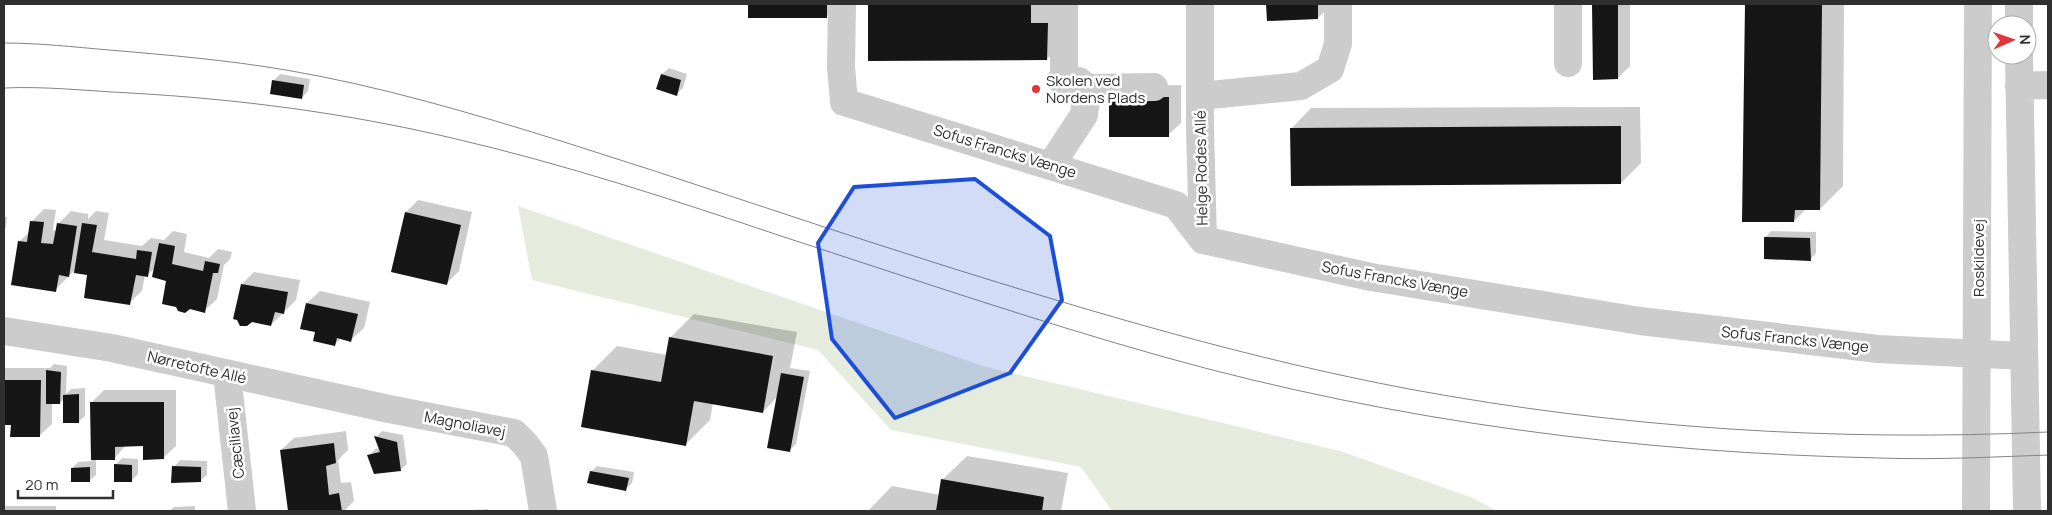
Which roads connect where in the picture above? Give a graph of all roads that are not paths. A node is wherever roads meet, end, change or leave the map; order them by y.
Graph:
1 (842, 4) edge
2 (1200, 4) edge
3 (1338, 4) edge
4 (1568, 4) edge
5 (1978, 4) edge
6 (1064, 6) dead end
7 (1568, 64) dead end
8 (2019, 65) edge
9 (1070, 83) junction
10 (2019, 86) junction
11 (2048, 86) edge
12 (1154, 87) dead end
13 (1200, 96) junction
14 (1051, 165) junction
15 (1203, 240) junction
16 (4, 331) edge
17 (1977, 354) junction
18 (2024, 356) junction
19 (227, 374) junction
20 (389, 409) joint
21 (242, 511) edge
22 (543, 511) edge
23 (1976, 511) edge
24 (2027, 511) edge

1 - 14 street, Sofus Francks Vænge
2 - 13 street, Helge Rodes Allé
3 - 13 street, Helge Rodes Allé
4 - 7 street
5 - 17 street, Roskildevej
6 - 9 street
8 - 10 street
9 - 12 street
9 - 14 street
10 - 11 street
10 - 18 street
13 - 15 street, Helge Rodes Allé
14 - 15 street, Sofus Francks Vænge
15 - 17 street, Sofus Francks Vænge
16 - 19 street, Nørretofte Allé
17 - 18 street, Sofus Francks Vænge
17 - 23 street, Roskildevej
18 - 24 street
19 - 20 street, Nørretofte Allé
19 - 21 street, Cæciliavej
20 - 22 street, Magnoliavej

